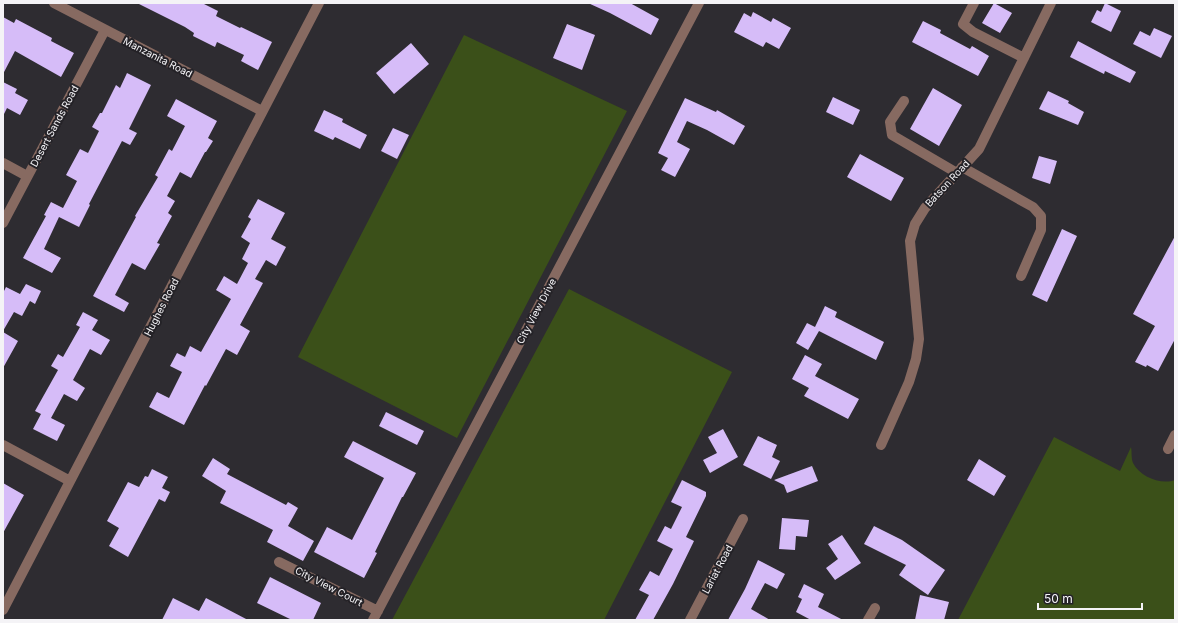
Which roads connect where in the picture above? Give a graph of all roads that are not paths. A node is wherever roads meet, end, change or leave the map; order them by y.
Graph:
1 (54, 3) edge
2 (319, 3) edge
3 (699, 3) edge
4 (974, 3) edge
5 (1051, 3) edge
6 (104, 30) junction
7 (1024, 58) junction
8 (904, 101) dead end
9 (262, 111) junction
10 (3, 163) edge
11 (959, 170) junction
12 (28, 176) junction
13 (3, 223) edge
14 (1021, 276) dead end
15 (1175, 435) edge
16 (882, 444) dead end
17 (3, 445) edge
18 (1168, 449) dead end
19 (70, 481) junction
20 (743, 519) dead end
21 (280, 562) dead end
22 (875, 608) dead end
23 (3, 610) edge
24 (375, 616) edge
25 (690, 620) edge
26 (868, 620) edge

1 - 6 street, Manzanita Road
2 - 9 street, Hughes Road
3 - 24 street, City View Drive
4 - 7 street
5 - 7 street, Batson Road
6 - 9 street, Manzanita Road
6 - 12 street, Desert Sands Road
7 - 11 street, Batson Road
8 - 11 street
9 - 19 street, Hughes Road
10 - 12 street
11 - 14 street
11 - 16 street, Batson Road
12 - 13 street, Desert Sands Road
15 - 18 street
17 - 19 street
19 - 23 street, Hughes Road
20 - 25 street, Lariat Road
21 - 24 street, City View Court
22 - 26 street

